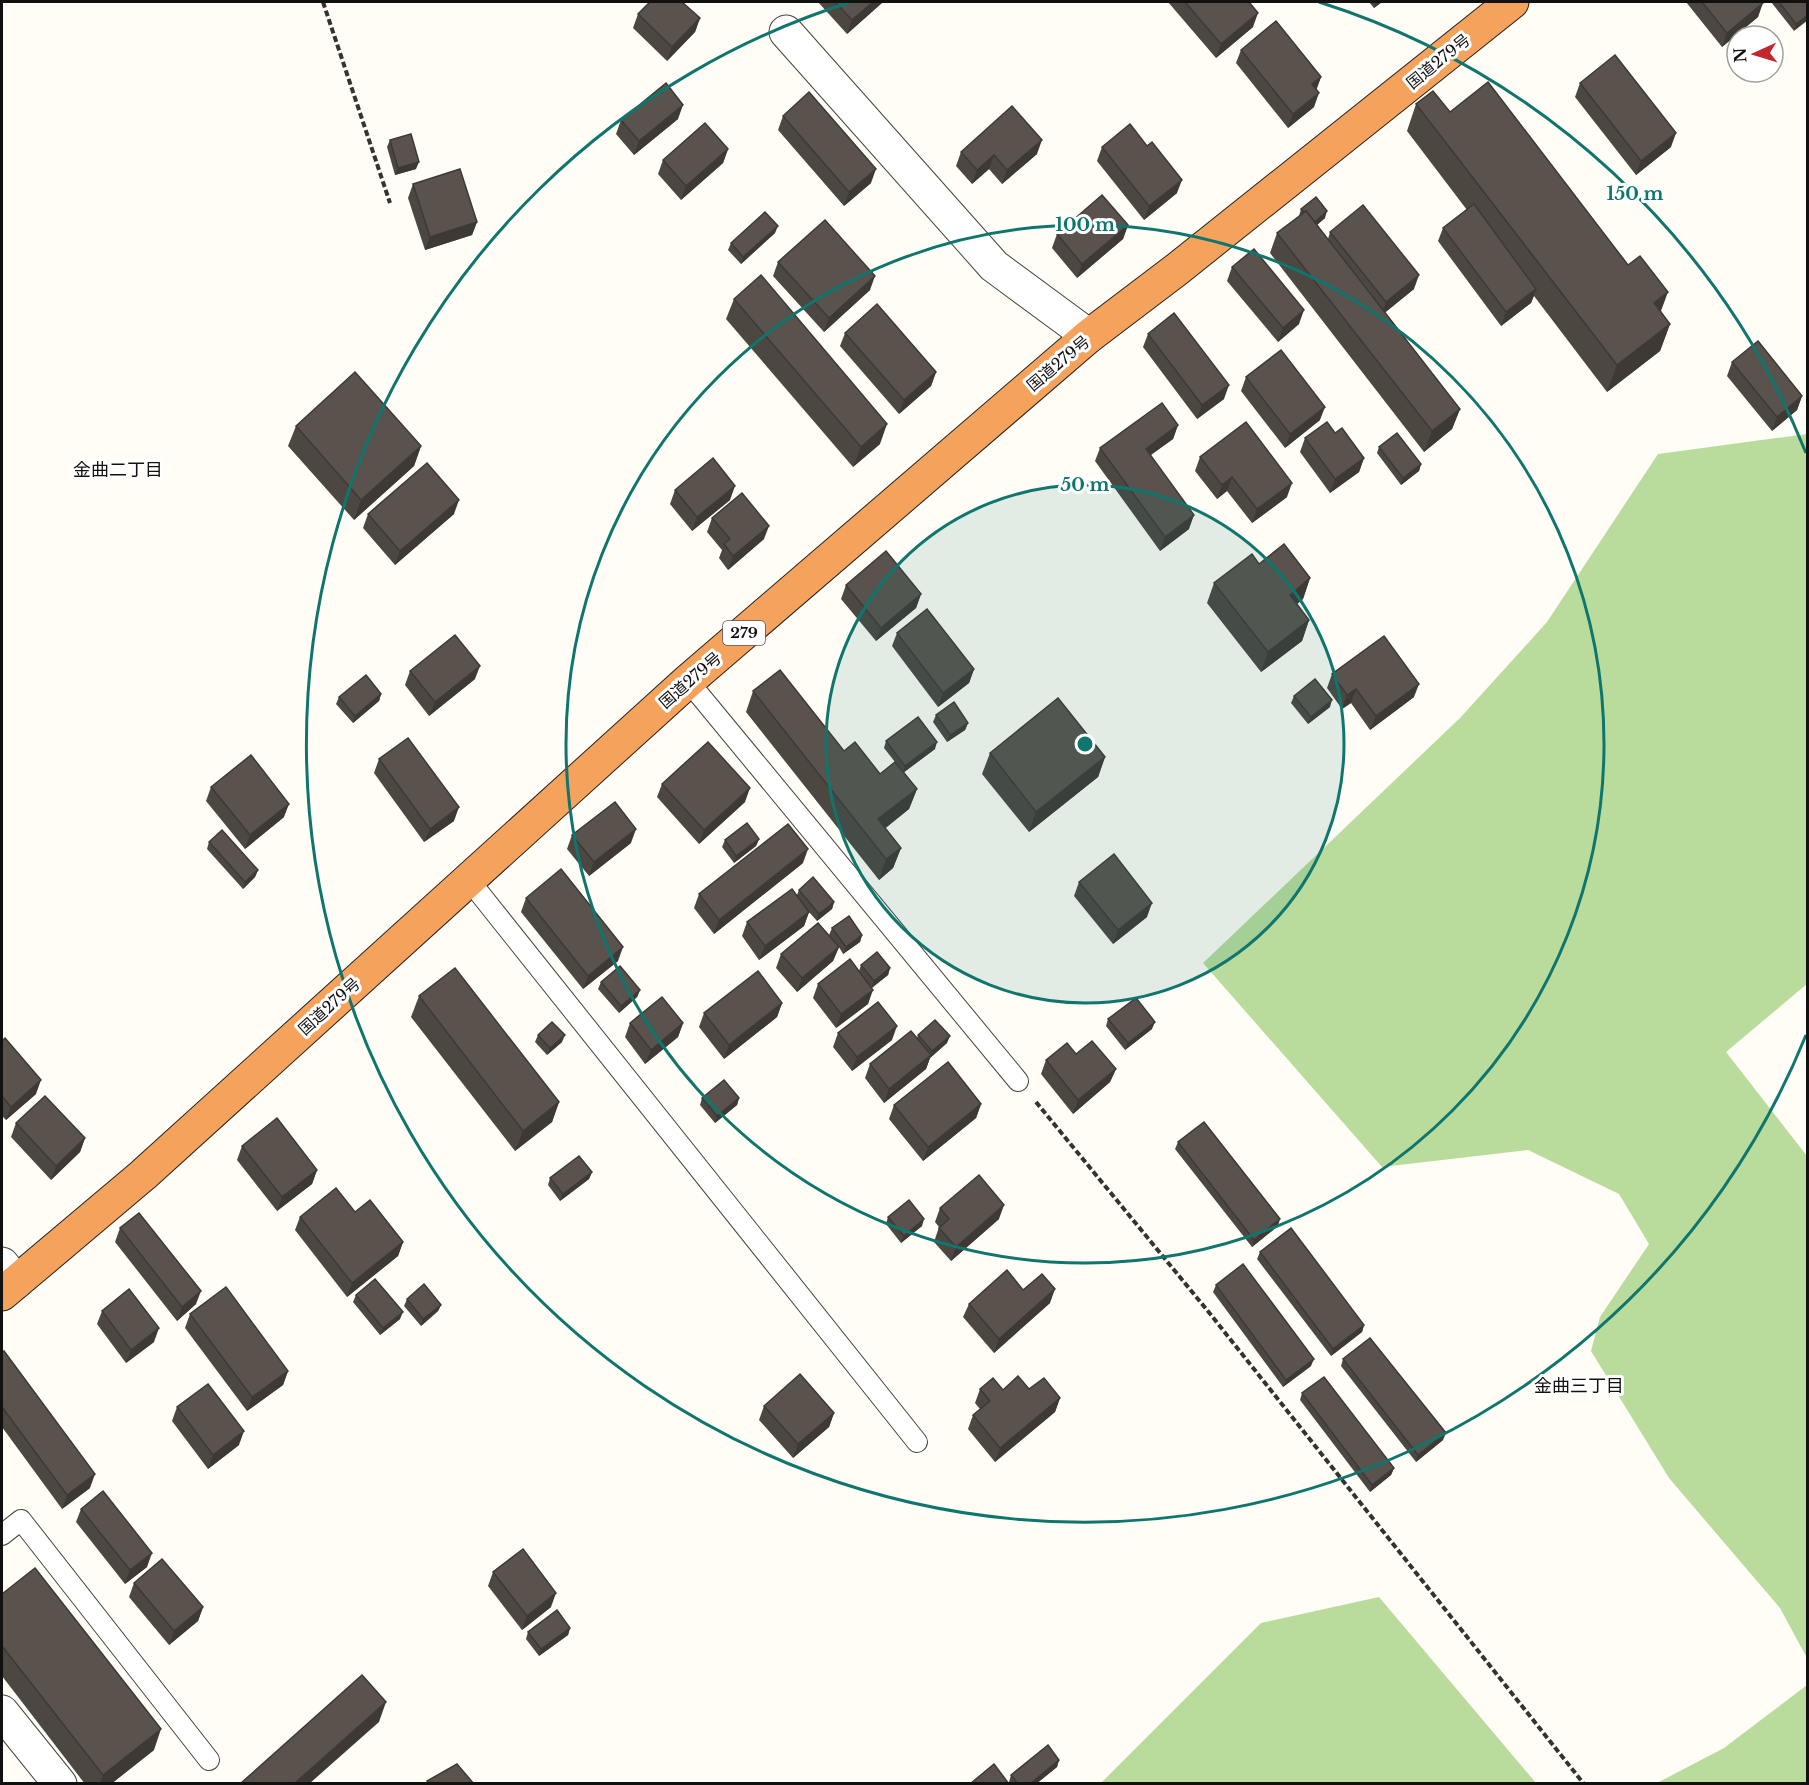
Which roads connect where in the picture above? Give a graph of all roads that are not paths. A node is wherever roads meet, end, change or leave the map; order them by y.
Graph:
1 (1512, 2) edge
2 (786, 32) dead end
3 (1089, 336) junction
4 (688, 681) junction
5 (469, 880) junction
6 (1018, 1081) road end
7 (6, 1280) edge
8 (917, 1442) dead end
9 (2, 1534) edge
10 (2, 1712) edge
11 (208, 1760) dead end
12 (60, 1784) edge

1 - 3 highway, 国道279号 / 279
2 - 3 street
3 - 4 highway, 国道279号 / 279
4 - 5 highway, 国道279号 / 279
4 - 6 lane
5 - 7 highway, 国道279号 / 279
5 - 8 lane
9 - 11 lane
10 - 12 street

